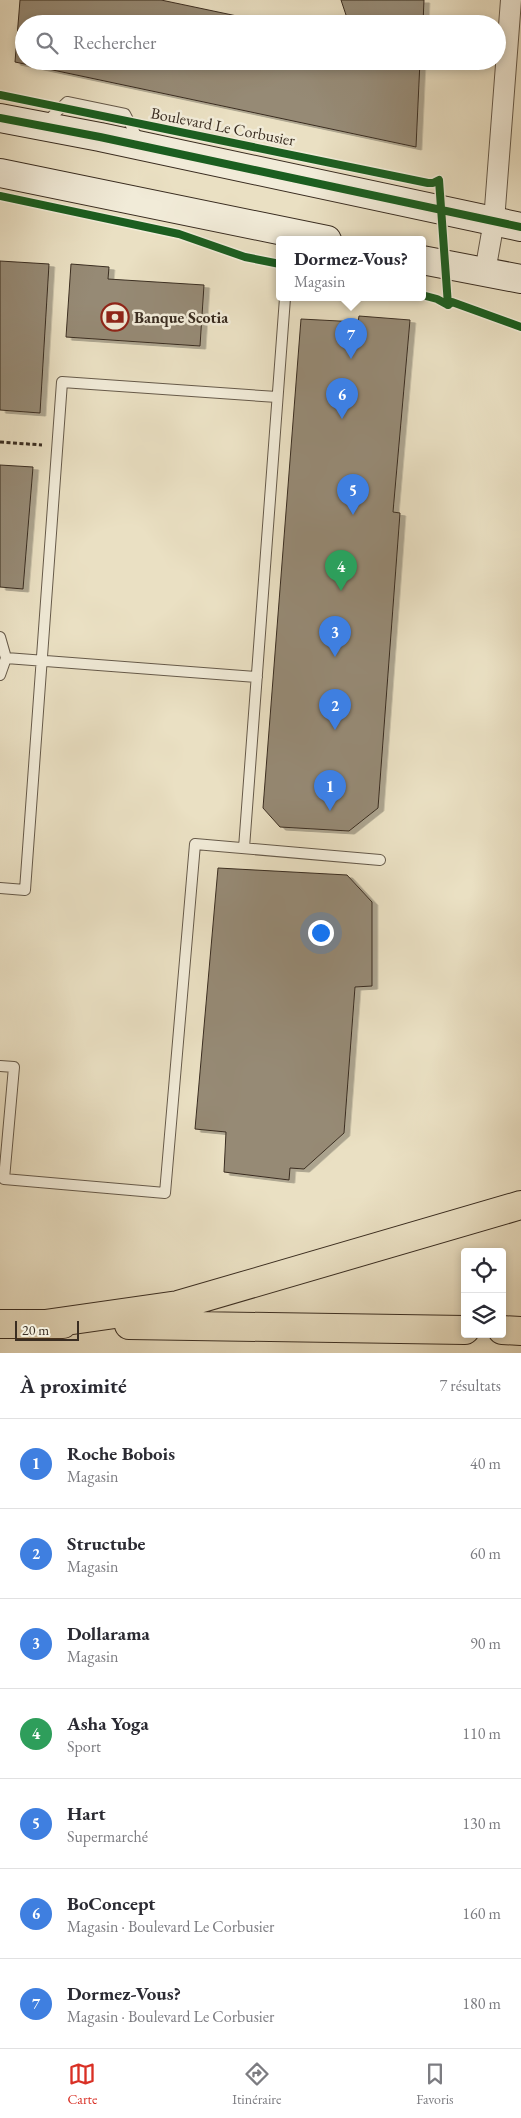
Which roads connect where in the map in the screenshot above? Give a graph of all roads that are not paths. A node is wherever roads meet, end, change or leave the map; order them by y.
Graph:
1 (511, 0) edge
2 (506, 65) edge
3 (506, 70) edge
4 (0, 118) edge
5 (0, 173) edge
6 (494, 221) junction
7 (521, 227) edge
8 (292, 236) edge
9 (426, 261) edge
10 (484, 272) junction
11 (521, 279) edge
12 (286, 301) edge
13 (277, 397) junction
14 (0, 637) edge
15 (6, 658) junction
16 (41, 661) junction
17 (0, 675) edge
18 (257, 677) junction
19 (244, 848) junction
20 (380, 860) dead end
21 (0, 888) edge
22 (0, 1066) edge
23 (521, 1205) edge
24 (0, 1324) edge
25 (45, 1324) junction
26 (461, 1330) edge
27 (506, 1330) edge
28 (521, 1331) edge

1 - 2 street
3 - 6 street
4 - 6 street
5 - 8 street
6 - 7 street
6 - 10 street
9 - 10 street
10 - 11 street
12 - 13 lane
13 - 16 lane
13 - 18 lane
14 - 15 lane
15 - 16 lane
15 - 17 lane
16 - 18 lane
16 - 21 lane
18 - 19 lane
19 - 20 lane
19 - 22 lane
23 - 25 highway
24 - 25 highway
25 - 26 highway
27 - 28 highway

